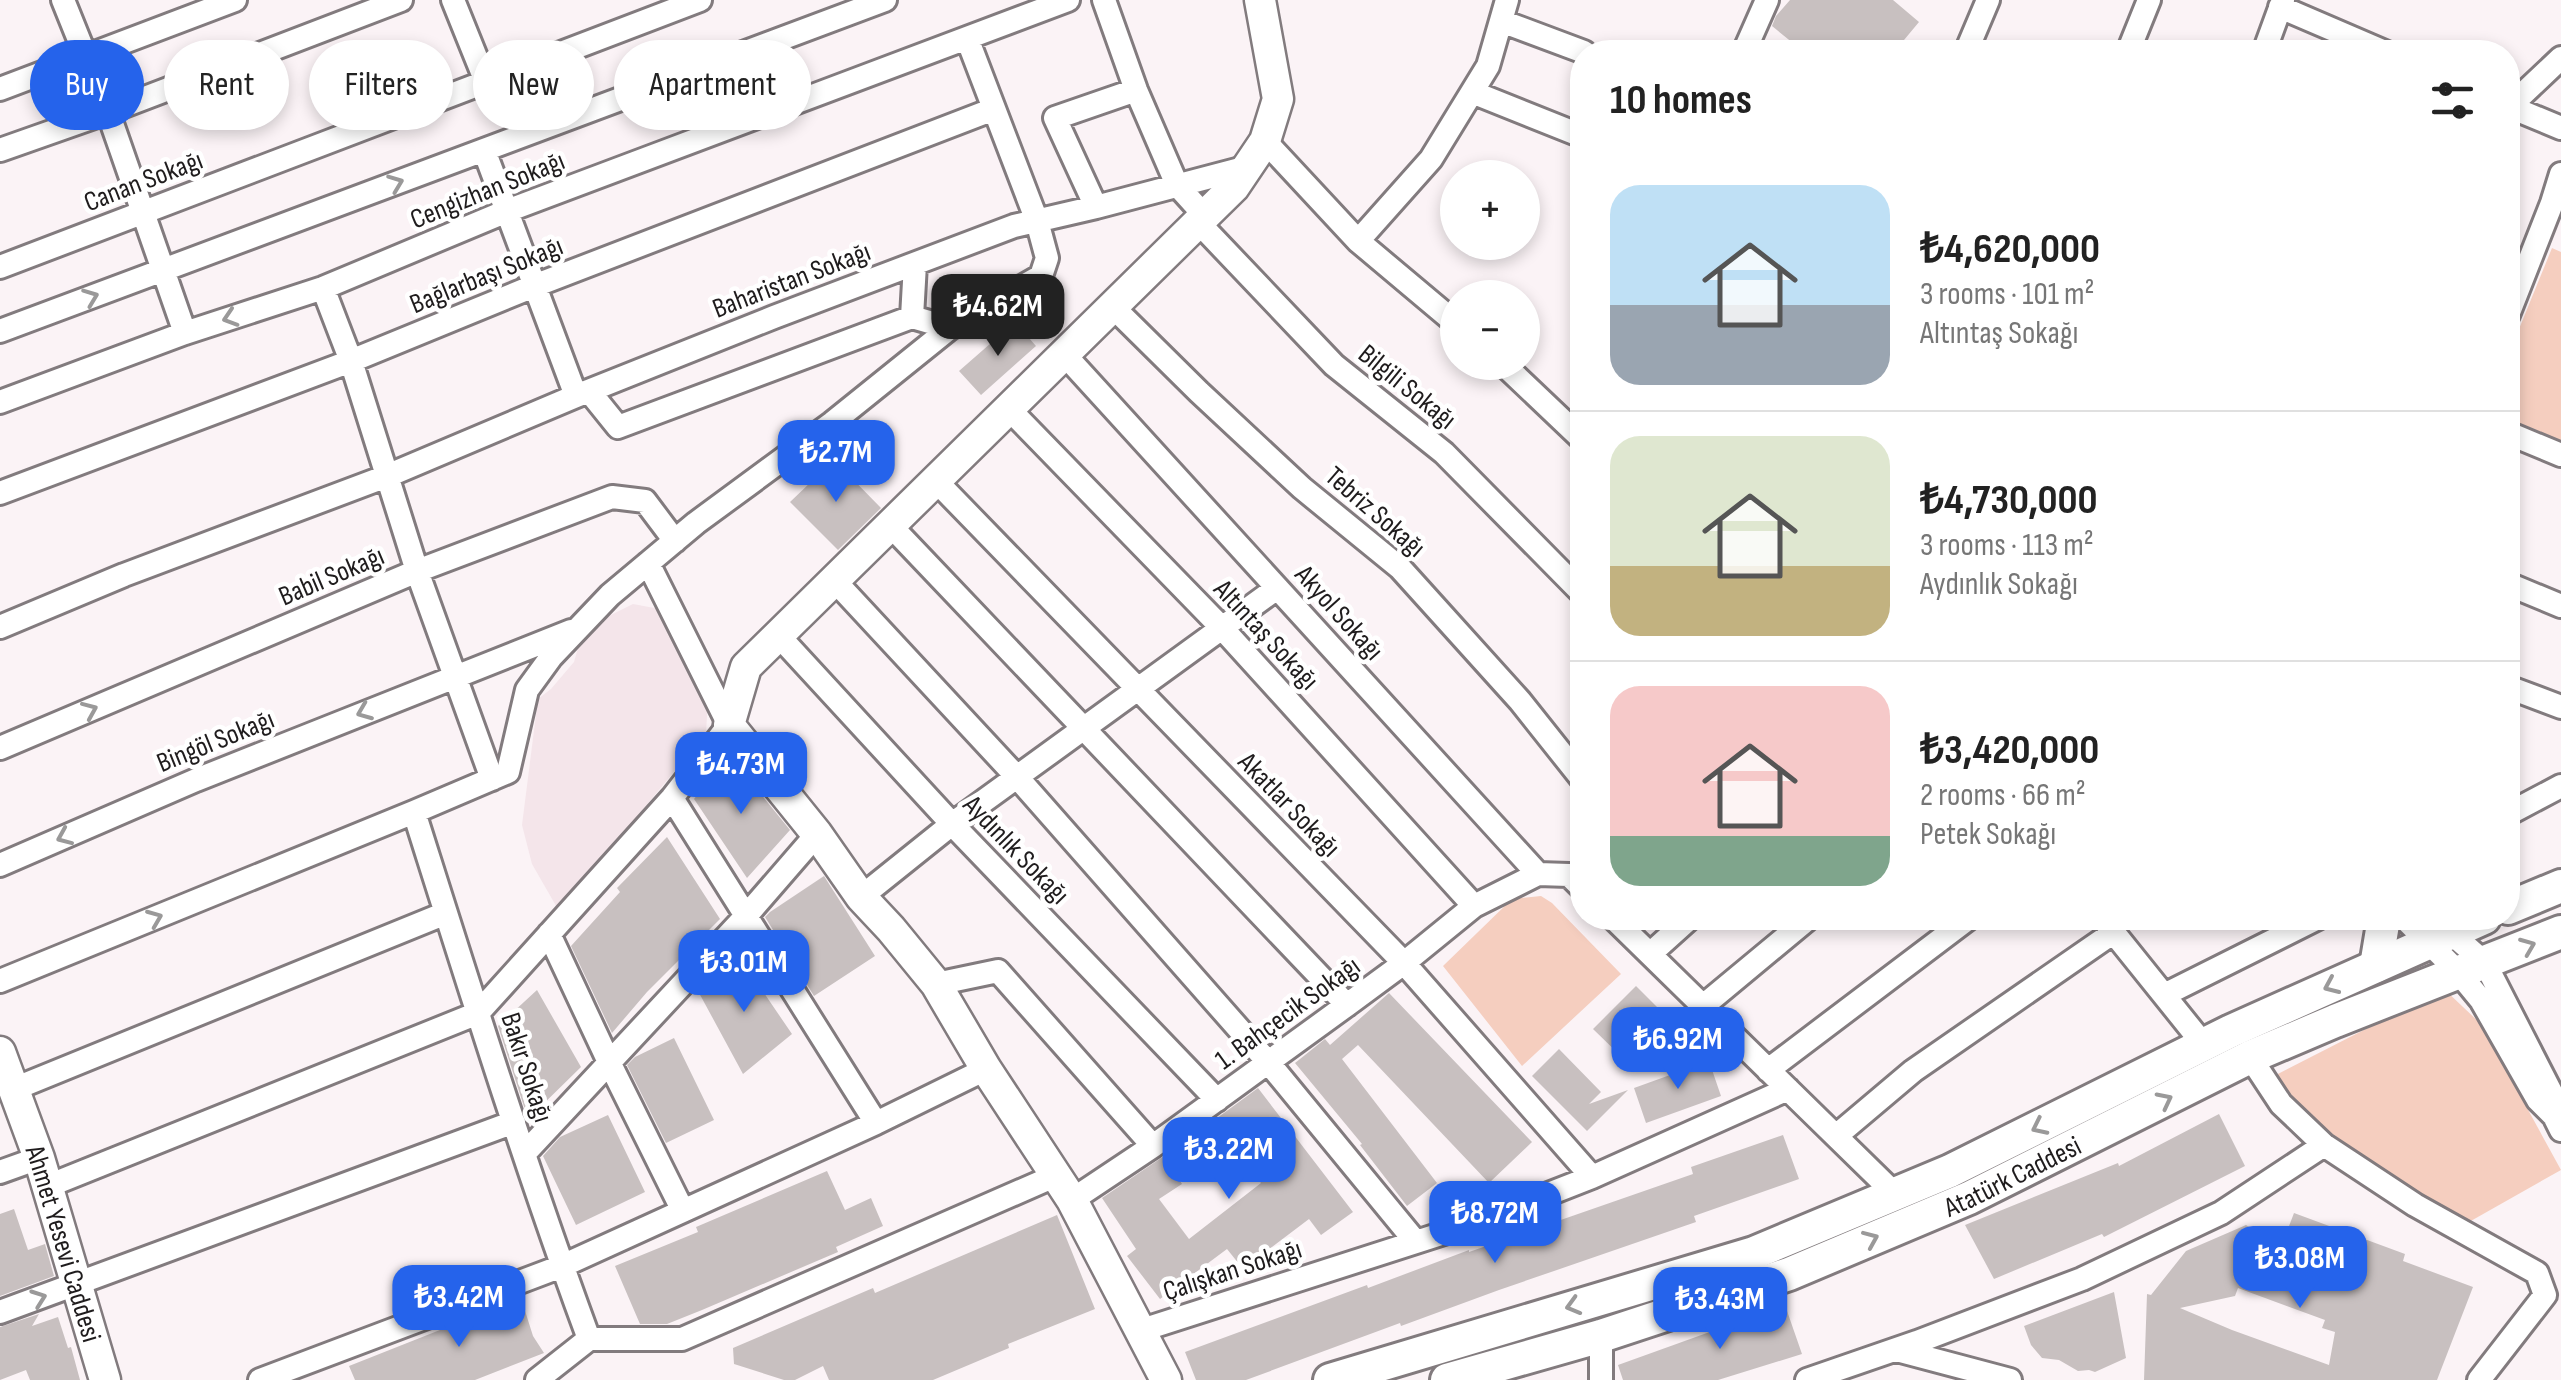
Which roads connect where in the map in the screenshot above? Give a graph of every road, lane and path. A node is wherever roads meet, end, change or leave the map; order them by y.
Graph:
1 (63, 0) edge
2 (235, 0) edge
3 (401, 0) edge
4 (454, 0) edge
5 (700, 0) edge
6 (885, 0) edge
7 (1068, 0) edge
8 (1104, 0) edge
9 (1260, 0) edge
10 (1768, 0) edge
11 (1988, 0) edge
12 (2148, 0) edge
13 (2282, 3) edge
14 (1504, 11) edge
15 (967, 38) junction
16 (80, 40) edge
17 (131, 40) edge
18 (1750, 40) edge
19 (1971, 40) edge
20 (2133, 40) edge
21 (2268, 40) edge
22 (2360, 40) edge
23 (594, 41) edge
24 (1570, 45) edge
25 (473, 49) edge
26 (2561, 58) edge
27 (30, 78) edge
28 (473, 87) edge
29 (0, 89) edge
30 (1136, 90) junction
31 (1472, 92) junction
32 (2520, 96) edge
33 (144, 98) edge
34 (994, 109) junction
35 (2520, 112) edge
36 (2561, 128) edge
37 (57, 130) edge
38 (114, 130) edge
39 (1570, 131) edge
40 (0, 150) edge
41 (484, 150) junction
42 (1256, 154) junction
43 (2561, 174) edge
44 (1177, 186) junction
45 (2556, 205) edge
46 (1096, 208) junction
47 (508, 211) junction
48 (144, 212) junction
49 (1202, 219) junction
50 (1037, 221) junction
51 (1358, 242) junction
52 (914, 264) junction
53 (0, 267) edge
54 (164, 270) junction
55 (534, 286) junction
56 (323, 288) junction
57 (2520, 288) edge
58 (1112, 306) junction
59 (1440, 310) edge
60 (912, 316) junction
61 (950, 328) junction
62 (0, 331) edge
63 (185, 333) junction
64 (1064, 354) junction
65 (351, 361) junction
66 (1520, 380) edge
67 (582, 393) junction
68 (0, 402) edge
69 (1008, 409) junction
70 (1570, 427) edge
71 (2520, 437) edge
72 (2561, 455) edge
73 (386, 476) junction
74 (937, 482) junction
75 (0, 493) edge
76 (890, 525) junction
77 (675, 541) junction
78 (648, 563) junction
79 (417, 572) junction
80 (834, 580) junction
81 (1570, 581) edge
82 (1278, 588) junction
83 (2520, 589) edge
84 (2561, 606) edge
85 (0, 627) edge
86 (1222, 628) junction
87 (577, 629) junction
88 (778, 635) junction
89 (455, 676) junction
90 (1137, 690) junction
91 (2520, 692) edge
92 (2561, 707) edge
93 (729, 725) junction
94 (1083, 728) junction
95 (0, 748) edge
96 (1570, 764) edge
97 (1017, 777) junction
98 (492, 779) junction
99 (2561, 786) edge
100 (672, 798) junction
101 (2520, 808) edge
102 (414, 812) junction
103 (952, 824) junction
104 (817, 834) junction
105 (0, 865) edge
106 (1538, 874) junction
107 (1570, 876) edge
108 (2561, 886) edge
109 (861, 898) junction
110 (2520, 903) edge
111 (1474, 906) junction
112 (446, 913) junction
113 (746, 916) junction
114 (1625, 930) edge
115 (1677, 930) edge
116 (1795, 930) edge
117 (1953, 930) edge
118 (2101, 930) edge
119 (2112, 930) edge
120 (2294, 930) edge
121 (2382, 930) edge
122 (2438, 930) edge
123 (2561, 932) edge
124 (550, 934) junction
125 (1650, 954) junction
126 (1404, 964) junction
127 (2376, 966) junction
128 (2471, 968) junction
129 (0, 981) edge
130 (936, 984) junction
131 (2164, 995) junction
132 (1347, 1005) junction
133 (1703, 1006) junction
134 (478, 1013) junction
135 (2204, 1045) junction
136 (0, 1052) edge
137 (2250, 1057) junction
138 (609, 1062) junction
139 (1268, 1062) junction
140 (986, 1069) junction
141 (1768, 1070) junction
142 (14, 1089) junction
143 (1788, 1090) junction
144 (1217, 1100) junction
145 (514, 1122) junction
146 (876, 1123) junction
147 (2557, 1123) edge
148 (1836, 1136) junction
149 (2324, 1144) junction
150 (1154, 1146) junction
151 (524, 1153) junction
152 (0, 1172) edge
153 (44, 1172) junction
154 (1592, 1177) junction
155 (1065, 1187) junction
156 (1895, 1194) junction
157 (682, 1211) junction
158 (1414, 1241) junction
159 (562, 1266) junction
160 (2536, 1273) junction
161 (2561, 1283) edge
162 (77, 1284) junction
163 (0, 1312) edge
164 (1142, 1330) junction
165 (1601, 1336) junction
166 (589, 1339) junction
167 (1895, 1350) junction
168 (1850, 1372) edge
169 (105, 1380) edge
170 (260, 1380) edge
171 (537, 1380) edge
172 (1166, 1380) edge
173 (1330, 1380) edge
174 (1447, 1380) edge
175 (1601, 1380) edge
176 (1807, 1380) edge
177 (2010, 1380) edge
178 (2479, 1380) edge

1 - 16 street
2 - 17 street
3 - 33 street
4 - 25 street
5 - 23 street, Canan Sokağı
6 - 41 street
7 - 15 street, Cengizhan Sokağı
8 - 30 street, Bilgili Sokağı
9 - 42 street
10 - 18 street
11 - 19 street
12 - 20 street
13 - 21 street
13 - 22 street
14 - 24 street
14 - 31 street
15 - 34 street
15 - 47 street, Cengizhan Sokağı
26 - 32 street
27 - 29 street
28 - 48 street, Canan Sokağı
30 - 44 street, Bilgili Sokağı
30 - 46 street
31 - 39 street
31 - 51 street
34 - 50 street
34 - 55 street, Bağlarbaşı Sokağı
35 - 36 street
37 - 40 street
38 - 48 street
41 - 47 street
54 -> 41 street
42 - 44 street, Baharistan Sokağı
42 - 49 street
42 - 51 street
43 - 45 street
44 - 46 street, Baharistan Sokağı
44 - 49 street, Bilgili Sokağı
45 - 57 street
46 - 50 street, Baharistan Sokağı
47 - 55 street
47 - 56 street, Cengizhan Sokağı
48 - 53 street, Canan Sokağı
48 - 54 street
49 - 58 street
49 - 81 street, Bilgili Sokağı
50 - 52 street, Baharistan Sokağı
50 - 61 street
51 - 59 street
52 - 60 street
52 - 67 street, Baharistan Sokağı
62 -> 54 street
54 - 63 street
55 - 65 street, Bağlarbaşı Sokağı
55 - 67 street
56 -> 63 street, Cengizhan Sokağı
56 - 65 street
58 - 64 street
58 - 96 street, Tebriz Sokağı
60 - 61 street
60 - 67 street
61 - 77 street
63 - 68 street, Cengizhan Sokağı
64 - 69 street
64 - 82 street, Akyol Sokağı
65 - 73 street
65 - 75 street, Bağlarbaşı Sokağı
66 - 70 street
67 - 73 street, Baharistan Sokağı
69 - 74 street
69 - 86 street, Altıntaş Sokağı
71 - 72 street
73 - 79 street
73 - 85 street, Baharistan Sokağı
74 - 76 street
74 - 90 street, Akatlar Sokağı
76 - 80 street
76 - 94 street
77 - 78 street
77 - 79 street, Babil Sokağı
78 - 87 street
78 - 93 street
79 - 89 street
95 -> 79 street, Babil Sokağı
80 - 88 street
80 - 97 street
82 - 86 street
82 - 106 street, Akyol Sokağı
83 - 84 street
86 - 90 street
86 - 111 street, Altıntaş Sokağı
87 - 89 street, Bingöl Sokağı
87 - 98 street
88 - 93 street
88 - 103 street, Aydınlık Sokağı
89 - 98 street
89 -> 105 street, Bingöl Sokağı
90 - 94 street
90 - 126 street, Akatlar Sokağı
91 - 92 street
93 - 100 street
93 - 104 street
94 - 97 street
94 - 132 street
97 - 103 street
97 - 139 street
98 - 102 street
99 - 101 street
100 - 113 street
100 - 124 street
102 - 112 street, Bakır Sokağı
129 -> 102 street
103 - 109 street
103 - 144 street, Aydınlık Sokağı
104 - 109 street
104 - 113 street
106 - 107 street
106 - 111 street, 1. Bahçecik Sokağı
108 - 110 main road
109 - 130 street
111 - 126 street, 1. Bahçecik Sokağı
112 - 134 street, Bakır Sokağı
112 - 142 street
113 - 138 street
113 - 146 street
114 - 125 street
115 - 125 street
116 - 133 street
117 - 141 street
118 - 148 street
119 - 131 street
120 - 131 street
121 - 127 main road
122 - 127 main road
122 - 128 street
128 -> 123 main road, Atatürk Caddesi
124 - 134 street
124 - 138 street
125 - 133 street
126 - 132 street, 1. Bahçecik Sokağı
126 - 154 street, Akatlar Sokağı
127 -> 135 main road
128 - 137 main road, Atatürk Caddesi
128 - 147 street
130 - 140 street
130 - 150 street
131 - 135 street
132 - 139 street, 1. Bahçecik Sokağı
133 - 141 street
134 - 145 street, Bakır Sokağı
134 - 153 street
135 -> 156 main road
136 - 142 street, Ahmet Yesevi Caddesi
137 - 149 street
165 -> 137 main road, Atatürk Caddesi
138 - 151 street
138 - 157 street
139 - 144 street, 1. Bahçecik Sokağı
139 - 158 street
140 - 146 street
140 - 155 street
141 - 143 street
142 - 153 street, Ahmet Yesevi Caddesi
143 - 148 street
143 - 154 street, Çalışkan Sokağı
144 - 150 street, 1. Bahçecik Sokağı
145 - 151 street, Bakır Sokağı
145 - 162 street
146 - 157 street
148 - 156 street
149 - 160 street
149 - 167 street
150 - 155 street, 1. Bahçecik Sokağı
151 - 159 street, Bakır Sokağı
152 - 153 street
153 - 162 street, Ahmet Yesevi Caddesi
154 - 158 street, Çalışkan Sokağı
155 - 164 street
155 - 166 street, 1. Bahçecik Sokağı
156 -> 173 main road
157 - 159 street
158 - 164 street, Çalışkan Sokağı
159 - 166 street, Bakır Sokağı
159 - 170 street
160 - 161 street
160 - 178 street
163 -> 162 street
162 - 169 street, Ahmet Yesevi Caddesi
164 - 172 street
165 - 174 main road, Atatürk Caddesi
165 - 175 street
166 - 171 street
167 - 168 street
167 - 177 street
168 - 176 street

